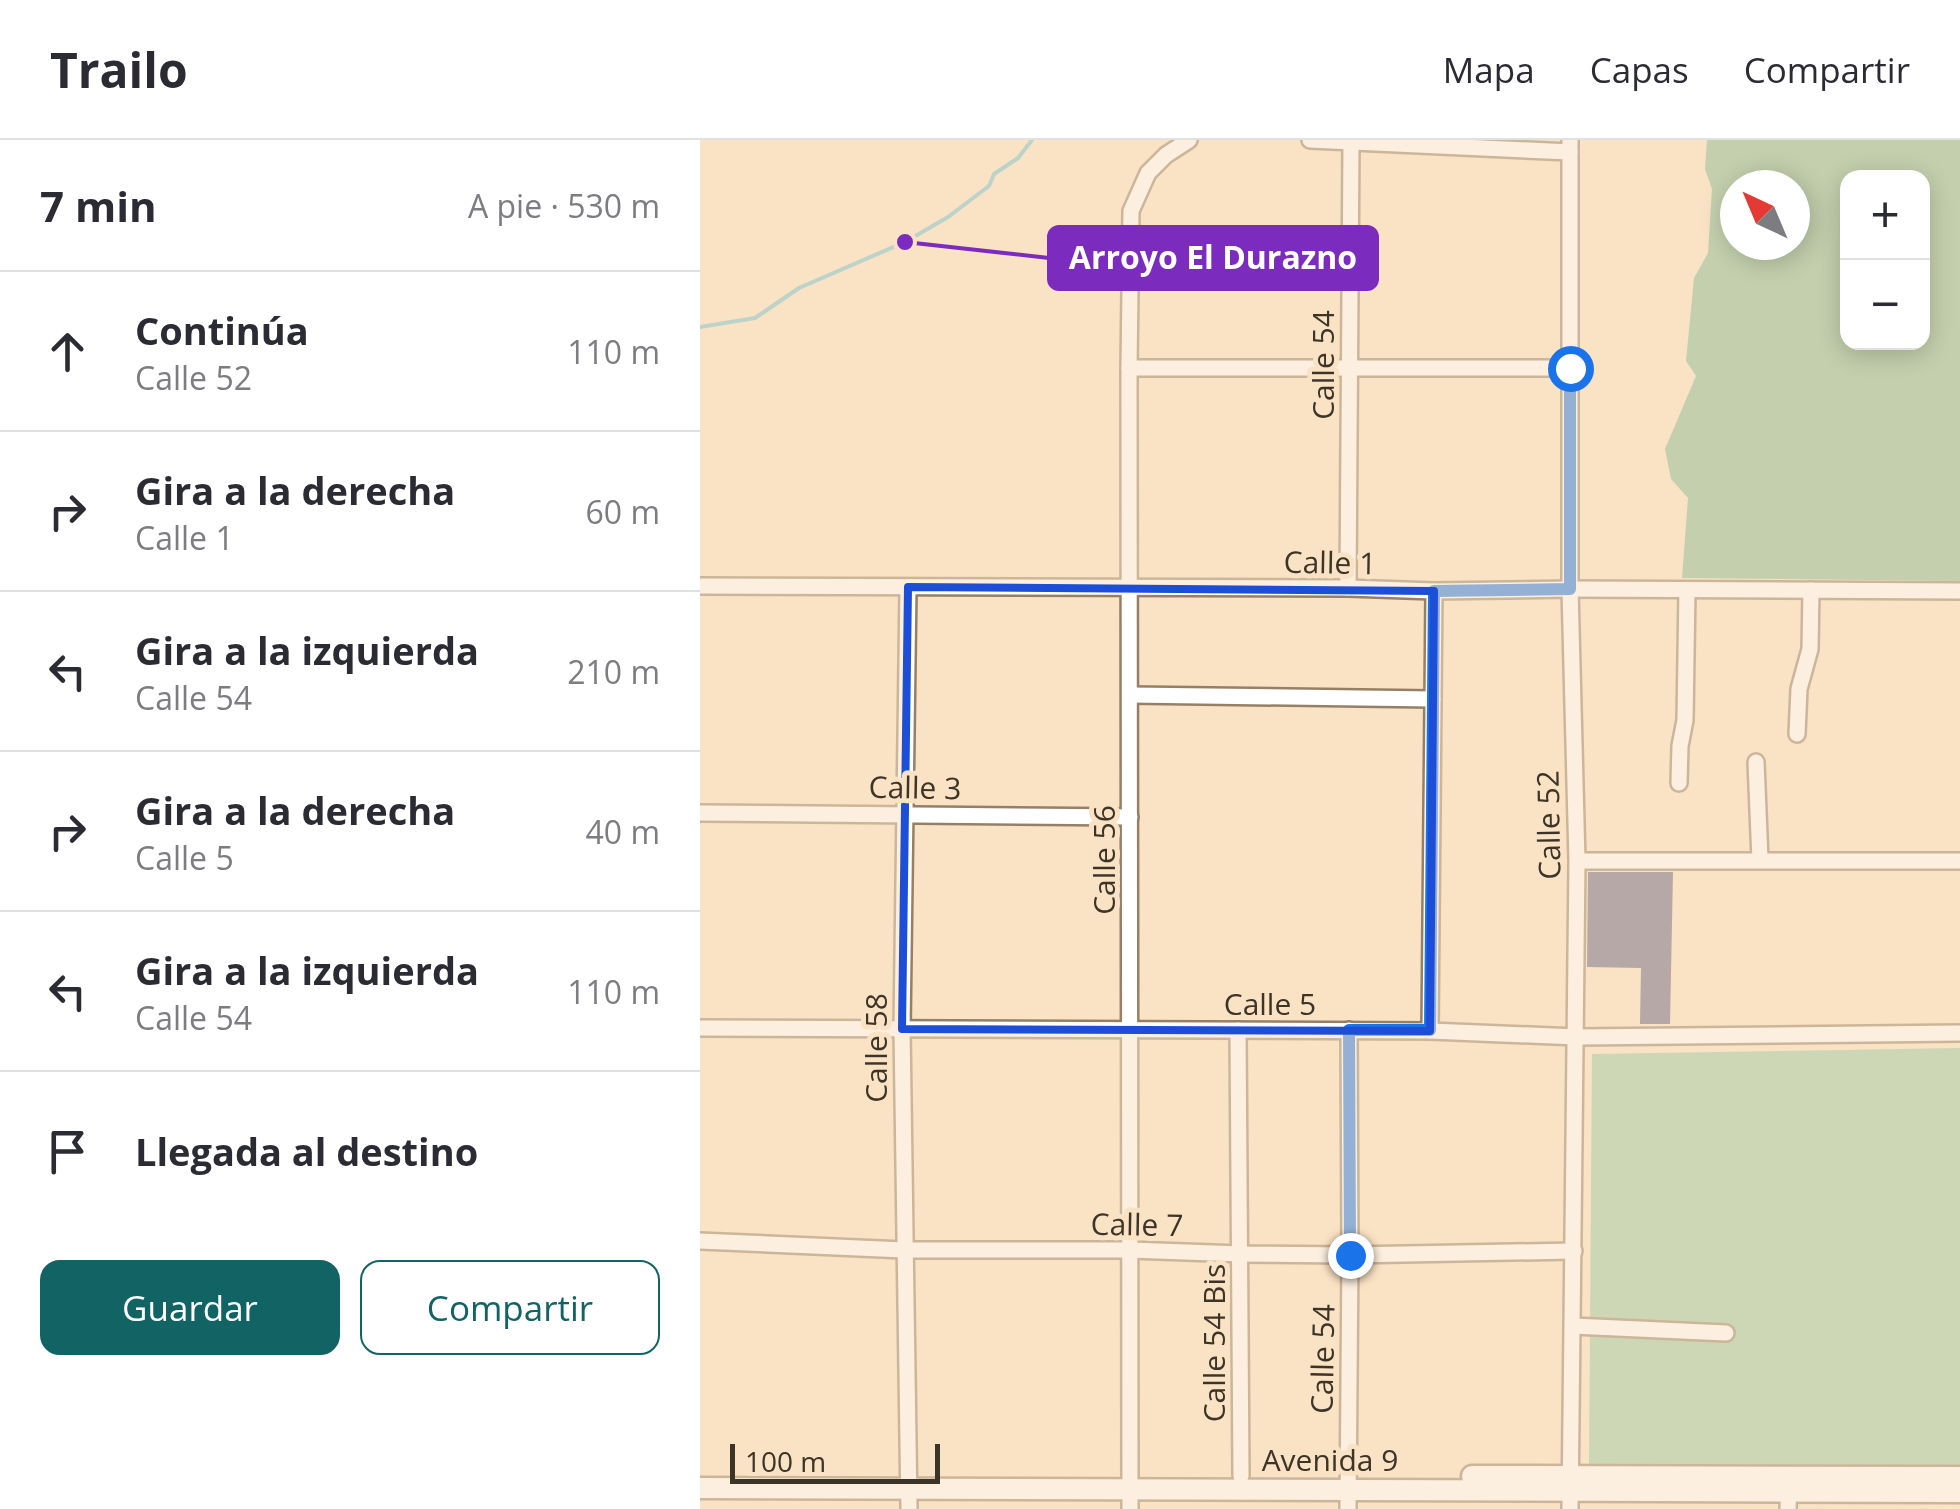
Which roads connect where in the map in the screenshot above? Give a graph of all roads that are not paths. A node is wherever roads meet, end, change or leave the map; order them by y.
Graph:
1 (1189, 140) edge
2 (1310, 140) edge
3 (1352, 142) edge
4 (1570, 146) edge
5 (1129, 368) junction
6 (1350, 368) junction
7 (1570, 368) junction
8 (700, 586) edge
9 (908, 587) junction
10 (1130, 588) junction
11 (1348, 588) junction
12 (1570, 589) junction
13 (1687, 590) junction
14 (1812, 590) junction
15 (1434, 591) junction
16 (1960, 591) edge
17 (1130, 695) junction
18 (1433, 699) junction
19 (1797, 734) dead end
20 (1756, 762) dead end
21 (1679, 783) dead end
22 (700, 812) edge
23 (905, 814) junction
24 (1130, 816) junction
25 (1577, 860) junction
26 (1760, 860) junction
27 (1960, 860) edge
28 (700, 1028) edge
29 (902, 1029) junction
30 (1130, 1030) junction
31 (1238, 1030) junction
32 (1349, 1030) junction
33 (1430, 1030) junction
34 (1960, 1033) edge
35 (1577, 1036) junction
36 (700, 1241) edge
37 (904, 1250) junction
38 (1130, 1250) junction
39 (1574, 1251) junction
40 (1241, 1254) junction
41 (1350, 1255) junction
42 (1572, 1326) junction
43 (1726, 1333) dead end
44 (700, 1475) edge
45 (1241, 1476) junction
46 (1960, 1477) edge
47 (700, 1488) edge
48 (909, 1491) edge
49 (1130, 1491) edge
50 (1348, 1491) edge
51 (1571, 1492) edge
52 (1789, 1492) edge
53 (1960, 1492) edge

1 - 5 street, Calle 56
2 - 3 street
3 - 4 street
3 - 6 street, Calle 54
4 - 7 street, Calle 52
5 - 6 street
5 - 10 street, Calle 56
6 - 7 street
6 - 11 street, Calle 54
7 - 12 street, Calle 52
8 - 9 street, Calle 1
9 - 10 street, Calle 1
9 - 23 street, Calle 58
10 - 11 street, Calle 1
10 - 17 street, Calle 56
11 - 15 street, Calle 1
12 - 13 street, Calle 1
12 - 15 street, Calle 1
12 - 25 street, Calle 52
13 - 14 street, Calle 1
13 - 21 street
14 - 16 street, Calle 1
14 - 19 street
15 - 18 street
17 - 18 street
17 - 24 street, Calle 56
18 - 33 street
20 - 26 street
22 - 23 street, Calle 3
23 - 24 street, Calle 3
23 - 29 street, Calle 58
24 - 30 street, Calle 56
25 - 26 street
25 - 35 street, Calle 52
26 - 27 street
28 - 29 street, Calle 5
29 - 30 street, Calle 5
29 - 37 street, Calle 58
30 - 31 street, Calle 5
30 - 38 street, Calle 56
31 - 32 street, Calle 5
31 - 40 street, Calle 54 Bis
32 - 33 street, Calle 5
32 - 41 street, Calle 54
33 - 35 street, Calle 5
34 - 35 street, Calle 5
35 - 39 street, Calle 52
36 - 37 street, Calle 7
37 - 38 street, Calle 7
37 - 48 street, Calle 58
38 - 40 street, Calle 7
38 - 49 street, Calle 56
39 - 41 street, Calle 7
39 - 42 street, Calle 52
40 - 41 street, Calle 7
40 - 45 street, Calle 54 Bis
41 - 50 street, Calle 54
42 - 43 street
42 - 51 street, Calle 52
44 - 48 main road, Avenida 9
45 - 49 main road, Avenida 9
45 - 50 main road, Avenida 9
46 - 52 main road, Avenida 9
47 - 48 main road, Avenida 9
48 - 49 main road, Avenida 9
49 - 50 main road, Avenida 9
50 - 51 main road, Avenida 9
51 - 52 main road, Avenida 9
52 - 53 main road, Avenida 9

